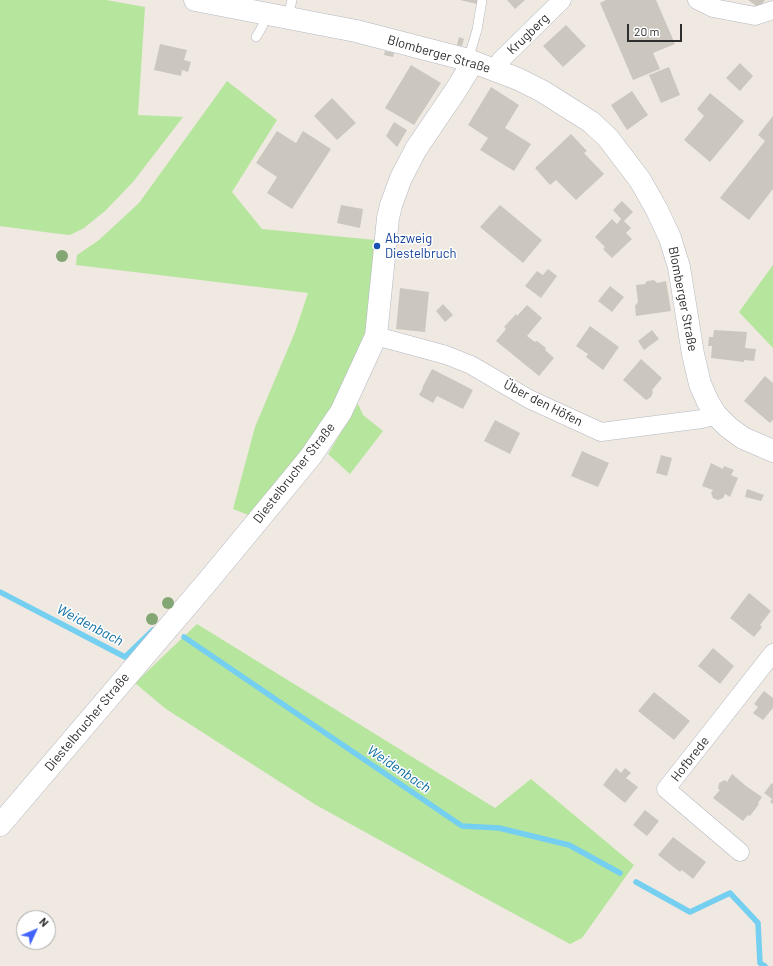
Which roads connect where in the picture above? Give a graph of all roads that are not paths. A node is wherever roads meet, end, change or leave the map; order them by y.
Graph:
1 (195, 0) edge
2 (482, 0) edge
3 (562, 0) edge
4 (697, 0) edge
5 (290, 9) edge
6 (773, 10) edge
7 (267, 13) junction
8 (256, 37) dead end
9 (470, 61) junction
10 (494, 70) junction
11 (376, 336) junction
12 (716, 415) junction
13 (773, 451) edge
14 (773, 653) edge
15 (0, 825) edge
16 (740, 852) dead end

1 - 7 street, Blomberger Straße
2 - 9 lane
3 - 10 street, Krugberg
4 - 6 street
5 - 7 street, Blomberger Straße
5 - 9 street, Blomberger Straße
7 - 8 lane
9 - 10 street, Blomberger Straße
9 - 11 street, Diestelbrucher Straße
10 - 12 street, Blomberger Straße
11 - 12 street, Über den Höfen
11 - 15 street, Diestelbrucher Straße
12 - 13 street, Blomberger Straße
14 - 16 street, Hofbrede

